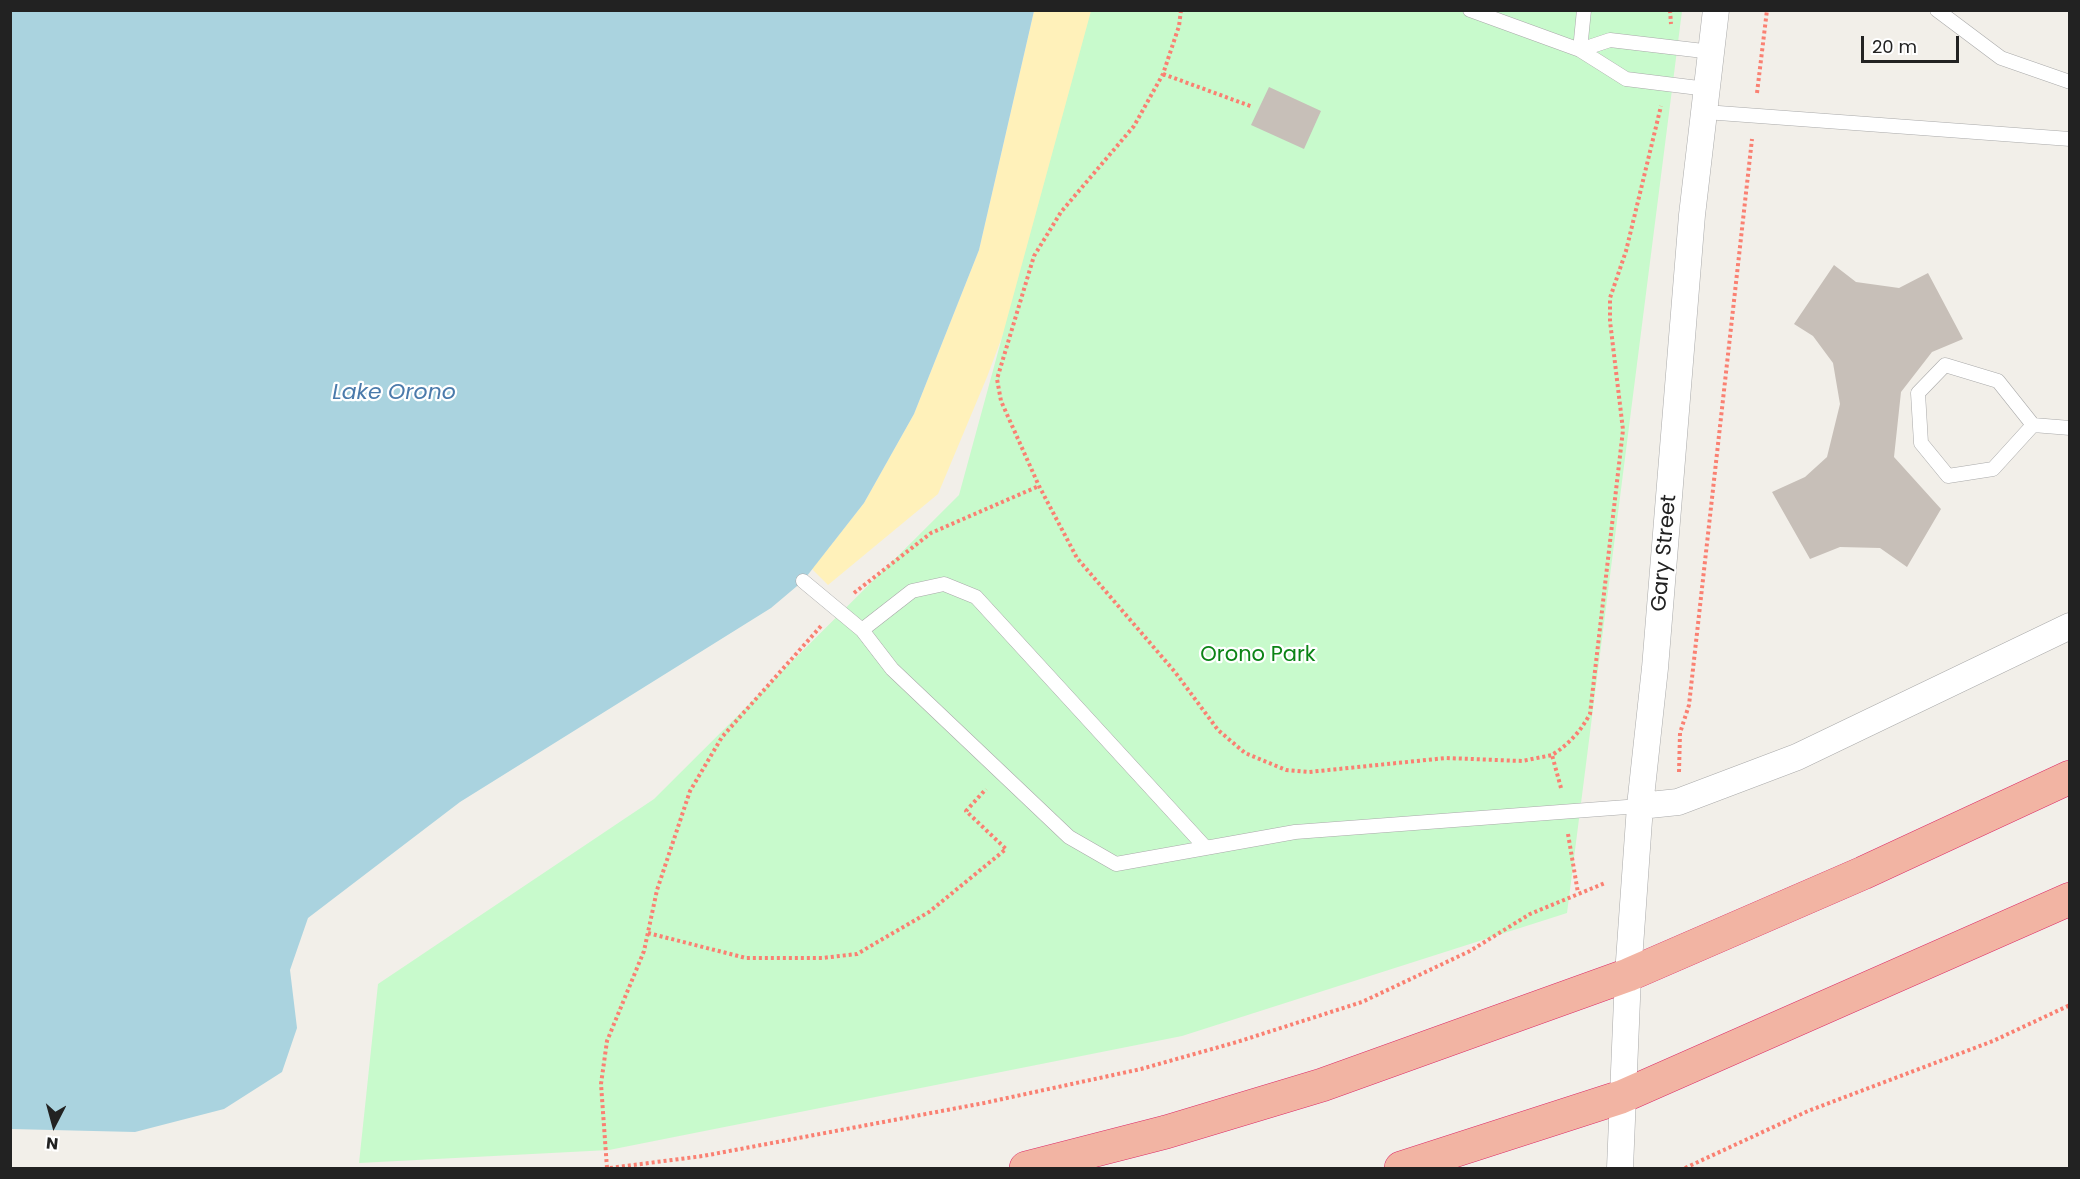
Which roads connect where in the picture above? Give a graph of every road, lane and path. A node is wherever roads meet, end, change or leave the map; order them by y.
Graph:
1 (1181, 10) edge
2 (1470, 10) edge
3 (1584, 10) edge
4 (1670, 10) edge
5 (1716, 10) edge
6 (1767, 10) edge
7 (1937, 10) edge
8 (1671, 28) dead end
9 (1580, 50) junction
10 (1712, 52) junction
11 (1163, 74) junction
12 (2070, 82) edge
13 (1757, 100) dead end
14 (1706, 101) junction
15 (1662, 105) dead end
16 (1253, 107) dead end
17 (1753, 136) dead end
18 (2070, 139) edge
19 (2033, 424) junction
20 (2070, 428) edge
21 (1039, 486) junction
22 (803, 581) dead end
23 (852, 596) dead end
24 (828, 619) dead end
25 (2070, 626) edge
26 (862, 630) junction
27 (1552, 755) junction
28 (1559, 777) dead end
29 (2070, 777) edge
30 (1678, 802) junction
31 (1640, 806) junction
32 (966, 811) dead end
33 (1568, 837) dead end
34 (1206, 848) junction
35 (1636, 872) junction
36 (1578, 893) junction
37 (2070, 898) edge
38 (648, 933) junction
39 (1628, 975) junction
40 (2070, 1005) edge
41 (1622, 1097) junction
42 (608, 1168) edge
43 (1026, 1168) edge
44 (1401, 1168) edge
45 (1620, 1168) edge
46 (1685, 1168) edge

1 - 11 path
2 - 9 lane
3 - 9 lane
4 - 8 path
5 - 10 street, Gary Street
6 - 13 path
7 - 12 lane
9 - 10 lane
9 - 14 lane
10 - 14 street, Gary Street
11 - 16 path
11 - 21 path
14 - 18 lane
14 - 31 street, Gary Street
15 - 27 path
17 - 30 path
19 - 19 lane
19 - 20 lane
21 - 23 path
21 - 27 path
22 - 26 lane
24 - 38 path
25 - 30 street
26 - 34 lane
26 - 34 lane
27 - 28 path
29 - 39 highway
30 - 31 street
31 - 34 lane
31 - 35 street, Gary Street
32 - 38 path
33 - 36 path
35 - 36 path
35 - 39 street, Gary Street
36 - 42 path
37 - 41 highway
38 - 42 path
39 - 41 street, Gary Street
39 - 43 highway
40 - 46 path
41 - 44 highway
41 - 45 street, Gary Street

